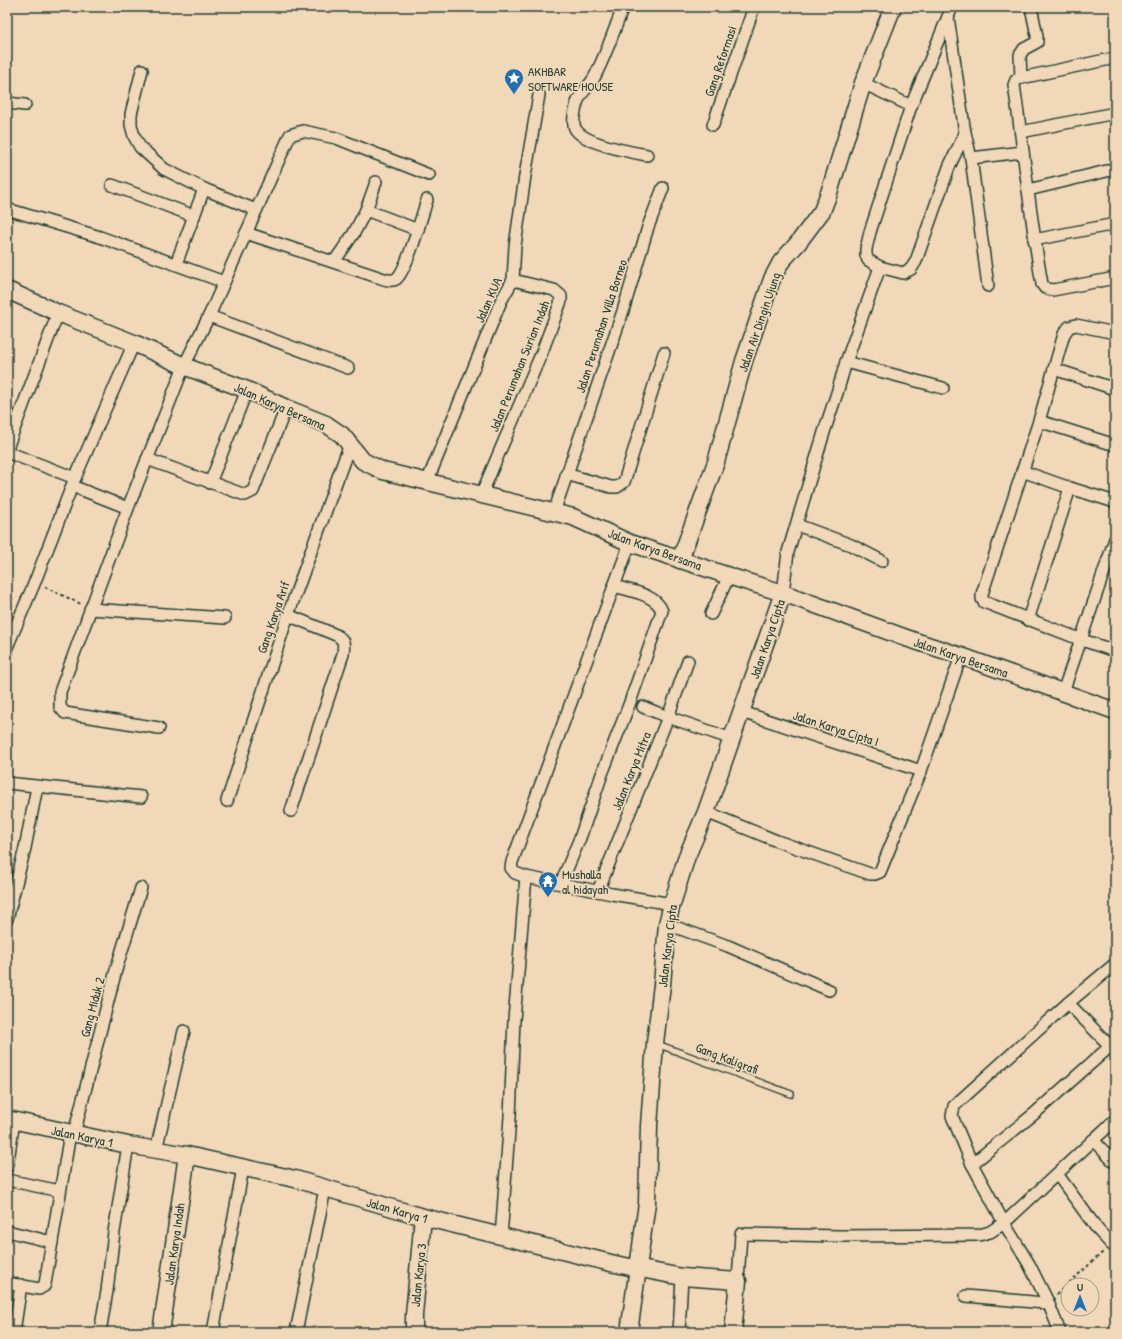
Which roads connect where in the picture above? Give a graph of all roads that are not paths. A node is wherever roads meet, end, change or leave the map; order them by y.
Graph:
1 (623, 7) edge
2 (754, 7) edge
3 (893, 7) edge
4 (1031, 7) edge
5 (950, 12) edge
6 (1115, 58) edge
7 (142, 70) dead end
8 (1021, 78) junction
9 (863, 83) junction
10 (540, 95) dead end
11 (7, 103) edge
12 (25, 105) dead end
13 (911, 106) junction
14 (1115, 113) edge
15 (713, 125) dead end
16 (1021, 132) junction
17 (965, 133) junction
18 (1023, 152) junction
19 (647, 156) dead end
20 (971, 158) junction
21 (1115, 169) edge
22 (430, 175) dead end
23 (376, 182) dead end
24 (112, 185) dead end
25 (663, 188) dead end
26 (204, 189) junction
27 (1028, 190) junction
28 (427, 200) dead end
29 (7, 209) edge
30 (256, 210) junction
31 (366, 210) junction
32 (194, 216) junction
33 (1115, 224) edge
34 (418, 230) junction
35 (246, 233) junction
36 (1034, 240) junction
37 (334, 262) junction
38 (176, 264) junction
39 (880, 267) junction
40 (1115, 278) edge
41 (513, 280) junction
42 (224, 282) junction
43 (988, 286) dead end
44 (7, 290) edge
45 (58, 313) junction
46 (209, 316) junction
47 (1115, 333) edge
48 (134, 343) junction
49 (664, 353) dead end
50 (846, 362) junction
51 (184, 366) junction
52 (348, 368) dead end
53 (1054, 369) junction
54 (943, 388) dead end
55 (1115, 389) edge
56 (247, 390) junction
57 (286, 408) junction
58 (1040, 421) junction
59 (350, 444) junction
60 (1115, 445) edge
61 (7, 448) edge
62 (7, 452) edge
63 (147, 459) junction
64 (1022, 471) junction
65 (566, 474) junction
66 (74, 482) junction
67 (426, 482) junction
68 (210, 483) junction
69 (1070, 488) junction
70 (482, 493) junction
71 (1115, 502) edge
72 (128, 508) junction
73 (554, 512) junction
74 (797, 525) junction
75 (1115, 539) edge
76 (630, 543) junction
77 (680, 560) junction
78 (882, 561) dead end
79 (729, 576) junction
80 (614, 586) junction
81 (783, 593) junction
82 (90, 609) junction
83 (711, 614) dead end
84 (288, 615) junction
85 (225, 618) dead end
86 (1028, 620) junction
87 (1082, 640) junction
88 (7, 647) edge
89 (1115, 651) edge
90 (962, 656) junction
91 (688, 661) dead end
92 (1064, 692) junction
93 (643, 707) dead end
94 (1115, 711) edge
95 (742, 712) junction
96 (668, 717) junction
97 (159, 728) dead end
98 (732, 739) junction
99 (921, 771) junction
100 (7, 783) edge
101 (37, 787) junction
102 (141, 797) dead end
103 (227, 801) dead end
104 (291, 812) dead end
105 (706, 812) junction
106 (526, 877) junction
107 (561, 883) junction
108 (141, 888) dead end
109 (598, 891) junction
110 (672, 904) junction
111 (7, 919) edge
112 (667, 924) junction
113 (1115, 964) edge
114 (830, 990) dead end
115 (1068, 1003) junction
116 (184, 1031) dead end
117 (655, 1043) junction
118 (1113, 1046) edge
119 (791, 1094) dead end
120 (11, 1120) edge
121 (1115, 1120) edge
122 (72, 1134) junction
123 (1093, 1140) junction
124 (128, 1145) junction
125 (156, 1150) junction
126 (187, 1155) junction
127 (1115, 1163) edge
128 (972, 1164) junction
129 (7, 1167) edge
130 (243, 1168) junction
131 (1057, 1174) junction
132 (7, 1180) edge
133 (325, 1189) junction
134 (60, 1192) junction
135 (423, 1218) junction
136 (1004, 1223) junction
137 (7, 1231) edge
138 (501, 1237) junction
139 (52, 1242) junction
140 (1113, 1243) edge
141 (639, 1269) junction
142 (682, 1277) junction
143 (738, 1281) junction
144 (7, 1283) edge
145 (21, 1285) junction
146 (966, 1296) dead end
147 (1048, 1302) junction
148 (14, 1332) edge
149 (100, 1332) edge
150 (161, 1332) edge
151 (213, 1332) edge
152 (296, 1332) edge
153 (414, 1332) edge
154 (629, 1332) edge
155 (679, 1332) edge
156 (733, 1332) edge
157 (1060, 1332) edge

1 - 19 street
2 - 15 street, Gang Reformasi
3 - 9 street, Jalan Air Dingin Ujung
4 - 8 street
5 - 13 street
5 - 17 street
6 - 8 street
7 - 26 street
8 - 16 street
9 - 13 street
9 - 77 street, Jalan Air Dingin Ujung
10 - 41 street, Jalan KUA
11 - 12 street
13 - 39 street
14 - 16 street
16 - 18 street
17 - 20 street
17 - 39 street
18 - 20 street
18 - 27 street
20 - 43 street
21 - 27 street
22 - 30 street
23 - 31 street
24 - 32 street
25 - 65 street, Jalan Perumahan Villa Borneo
26 - 30 street
26 - 32 street
27 - 36 street
28 - 34 street
29 - 38 street
30 - 35 street
31 - 34 street
31 - 37 street
32 - 38 street
33 - 36 street
34 - 37 street
35 - 37 street
35 - 42 street
36 - 40 street
38 - 42 street
39 - 50 street
41 - 67 street, Jalan KUA
41 - 70 street, Jalan Perumahan Surian Indah
42 - 46 street
44 - 45 street, Jalan Karya Bersama
45 - 48 street, Jalan Karya Bersama
45 - 61 street
46 - 51 street
46 - 52 street
47 - 53 street
48 - 51 street, Jalan Karya Bersama
48 - 66 street
49 - 65 street
50 - 54 street
50 - 74 street
51 - 56 street, Jalan Karya Bersama
51 - 63 street
53 - 55 street
53 - 58 street
56 - 57 street, Jalan Karya Bersama
56 - 68 street
57 - 59 street, Jalan Karya Bersama
57 - 68 street
58 - 60 street
58 - 64 street
59 - 67 street, Jalan Karya Bersama
59 - 84 street, Gang Karya Arif
62 - 66 street
63 - 68 street
63 - 72 street
64 - 69 street
64 - 86 street
65 - 73 street, Jalan Perumahan Villa Borneo
66 - 72 street
66 - 88 street
67 - 70 street, Jalan Karya Bersama
69 - 71 street
69 - 86 street
70 - 73 street, Jalan Karya Bersama
72 - 82 street
73 - 76 street, Jalan Karya Bersama
74 - 78 street
74 - 81 street
75 - 87 street
76 - 77 street, Jalan Karya Bersama
76 - 80 street
77 - 79 street, Jalan Karya Bersama
79 - 81 street, Jalan Karya Bersama
79 - 83 street
80 - 106 street
80 - 107 street
81 - 90 street, Jalan Karya Bersama
81 - 95 street, Jalan Karya Cipta
82 - 85 street
82 - 97 street
84 - 103 street, Gang Karya Arif
84 - 104 street
86 - 87 street
87 - 89 street
87 - 92 street
90 - 92 street, Jalan Karya Bersama
90 - 99 street
91 - 96 street, Jalan Karya Mitra
92 - 94 street, Jalan Karya Bersama
93 - 96 street
95 - 98 street, Jalan Karya Cipta
95 - 99 street, Jalan Karya Cipta I
96 - 98 street
96 - 109 street, Jalan Karya Mitra
98 - 105 street, Jalan Karya Cipta
99 - 105 street
100 - 101 street
101 - 102 street
101 - 111 street
105 - 110 street, Jalan Karya Cipta
106 - 107 street
106 - 138 street
107 - 109 street
108 - 122 street, Gang Miduk 2
109 - 110 street
110 - 112 street, Jalan Karya Cipta
112 - 114 street
112 - 117 street, Jalan Karya Cipta
113 - 115 street
115 - 118 street
115 - 128 street
116 - 125 street
117 - 119 lane, Gang Kaligrafi
117 - 141 street, Jalan Karya Cipta
118 - 128 street
120 - 122 street, Jalan Karya 1
120 - 129 street
121 - 123 street
122 - 124 street, Jalan Karya 1
122 - 134 street, Gang Miduk 2
123 - 127 street
123 - 131 street
124 - 125 street, Jalan Karya 1
124 - 149 street
125 - 126 street, Jalan Karya 1
126 - 130 street, Jalan Karya 1
126 - 150 street, Jalan Karya Indah
128 - 136 street
130 - 133 street, Jalan Karya 1
130 - 151 street
131 - 136 street
131 - 140 street
132 - 134 street
133 - 135 street, Jalan Karya 1
133 - 152 street
134 - 139 street, Gang Miduk 2
135 - 138 street, Jalan Karya 1
135 - 153 street, Jalan Karya 3
136 - 143 street
136 - 147 street
137 - 139 street
138 - 141 street, Jalan Karya 1
139 - 145 street, Gang Miduk 2
141 - 142 street, Jalan Karya 1
141 - 154 street, Jalan Karya Cipta
142 - 143 street, Jalan Karya 1
142 - 155 street
143 - 156 street
144 - 145 street, Gang Miduk 2
145 - 148 street
146 - 147 street
147 - 157 street

